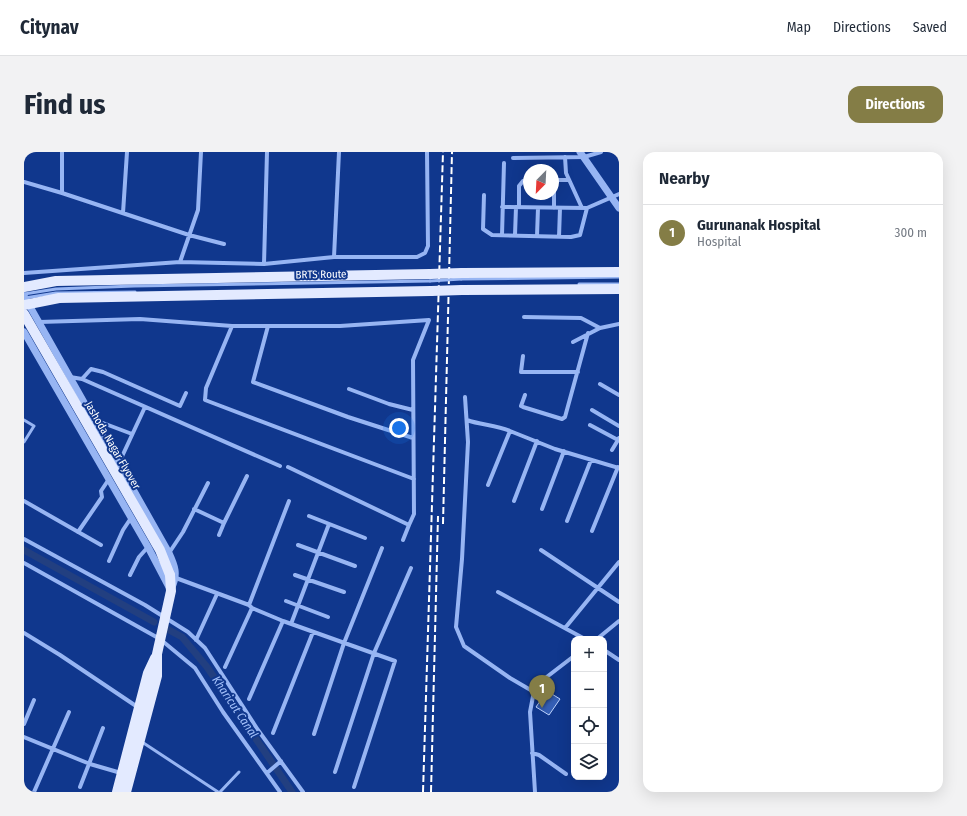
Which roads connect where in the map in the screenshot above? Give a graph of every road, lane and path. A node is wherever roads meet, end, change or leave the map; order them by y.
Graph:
1 (62, 152) edge
2 (127, 152) edge
3 (201, 152) edge
4 (267, 152) edge
5 (339, 152) edge
6 (427, 152) edge
7 (602, 152) edge
8 (582, 155) edge
9 (565, 157) junction
10 (513, 158) dead end
11 (504, 163) dead end
12 (559, 180) edge
13 (569, 180) junction
14 (24, 182) edge
15 (523, 182) edge
16 (62, 193) junction
17 (619, 194) edge
18 (484, 195) dead end
19 (610, 196) junction
20 (554, 200) edge
21 (502, 207) junction
22 (518, 207) junction
23 (538, 208) junction
24 (554, 208) junction
25 (560, 208) junction
26 (582, 208) junction
27 (587, 208) junction
28 (619, 208) edge
29 (123, 213) junction
30 (189, 235) junction
31 (502, 235) junction
32 (515, 235) junction
33 (537, 236) junction
34 (559, 237) junction
35 (224, 244) dead end
36 (334, 257) junction
37 (180, 262) junction
38 (264, 264) junction
39 (619, 272) edge
40 (24, 273) edge
41 (462, 276) junction
42 (619, 277) edge
43 (431, 283) junction
44 (572, 284) dead end
45 (619, 284) edge
46 (556, 285) dead end
47 (24, 287) edge
48 (462, 288) junction
49 (619, 289) edge
50 (143, 291) dead end
51 (25, 299) edge
52 (24, 314) edge
53 (524, 317) dead end
54 (24, 320) edge
55 (39, 322) junction
56 (619, 324) edge
57 (232, 326) junction
58 (268, 326) junction
59 (600, 328) junction
60 (24, 332) edge
61 (588, 333) junction
62 (573, 342) dead end
63 (524, 356) dead end
64 (578, 372) junction
65 (70, 377) junction
66 (82, 379) junction
67 (600, 384) dead end
68 (349, 389) dead end
69 (186, 393) dead end
70 (525, 395) dead end
71 (619, 395) edge
72 (465, 397) dead end
73 (145, 407) junction
74 (413, 410) junction
75 (592, 410) dead end
76 (94, 419) junction
77 (24, 420) edge
78 (467, 420) junction
79 (590, 425) dead end
80 (619, 426) edge
81 (510, 431) junction
82 (132, 434) junction
83 (413, 438) junction
84 (618, 439) edge
85 (24, 442) edge
86 (537, 442) junction
87 (612, 450) dead end
88 (564, 452) junction
89 (591, 460) junction
90 (118, 463) junction
91 (280, 466) dead end
92 (288, 467) dead end
93 (619, 468) edge
94 (247, 476) dead end
95 (109, 479) junction
96 (414, 479) junction
97 (208, 482) dead end
98 (488, 485) dead end
99 (24, 501) edge
100 (289, 501) dead end
101 (514, 501) dead end
102 (542, 509) dead end
103 (194, 510) junction
104 (309, 516) dead end
105 (131, 518) junction
106 (567, 521) dead end
107 (224, 523) junction
108 (329, 524) junction
109 (409, 525) junction
110 (78, 532) junction
111 (592, 532) dead end
112 (219, 535) dead end
113 (365, 538) dead end
114 (24, 539) edge
115 (403, 540) dead end
116 (101, 545) dead end
117 (298, 545) dead end
118 (148, 547) junction
119 (382, 548) dead end
120 (541, 550) dead end
121 (318, 552) junction
122 (169, 553) junction
123 (109, 561) dead end
124 (619, 562) edge
125 (24, 563) edge
126 (356, 566) dead end
127 (411, 568) dead end
128 (295, 574) dead end
129 (130, 575) dead end
130 (173, 577) junction
131 (308, 579) junction
132 (597, 588) junction
133 (170, 591) junction
134 (344, 592) dead end
135 (498, 592) dead end
136 (217, 594) junction
137 (286, 601) dead end
138 (619, 602) edge
139 (298, 606) junction
140 (250, 607) junction
141 (165, 616) junction
142 (328, 617) dead end
143 (283, 621) junction
144 (619, 621) edge
145 (291, 624) junction
146 (565, 628) junction
147 (313, 632) junction
148 (24, 633) edge
149 (580, 636) edge
150 (601, 636) edge
151 (160, 638) junction
152 (196, 640) junction
153 (344, 643) junction
154 (607, 652) edge
155 (374, 653) junction
156 (157, 654) junction
157 (571, 658) edge
158 (619, 660) edge
159 (226, 667) dead end
160 (534, 692) junction
161 (249, 699) dead end
162 (34, 700) dead end
163 (140, 709) junction
164 (69, 712) dead end
165 (24, 724) edge
166 (103, 728) dead end
167 (273, 733) dead end
168 (314, 734) dead end
169 (24, 737) edge
170 (141, 741) junction
171 (53, 749) junction
172 (532, 753) junction
173 (281, 761) junction
174 (90, 764) junction
175 (239, 772) dead end
176 (335, 772) dead end
177 (267, 773) junction
178 (566, 774) dead end
179 (126, 775) junction
180 (80, 787) dead end
181 (354, 787) dead end
182 (34, 792) edge
183 (117, 792) edge
184 (126, 792) edge
185 (219, 792) edge
186 (280, 792) edge
187 (303, 792) edge
188 (535, 792) edge

1 - 16 street
2 - 29 street
3 - 30 street
4 - 38 street
5 - 36 street
6 - 36 street
7 - 8 street
8 - 9 street
8 - 19 street
9 - 10 street
9 - 13 street
11 - 21 street
12 - 13 street
13 - 26 street
14 - 16 street
15 - 22 street
16 - 29 street
17 - 19 street
18 - 31 street
19 - 27 street
19 - 28 street
20 - 24 street
21 - 22 street
21 - 31 street
22 - 23 street
22 - 32 street
23 - 24 street
23 - 33 street
24 - 25 street
25 - 26 street
25 - 34 street
26 - 27 street
27 - 34 street
29 - 30 street
30 - 35 street
30 - 37 street
31 - 32 street
32 - 33 street
33 - 34 street
36 - 38 street
37 - 38 street
37 - 40 street
39 - 41 main road
41 - 42 lane
41 - 43 main road, bridge
43 - 47 main road
43 - 48 main road, bridge
43 - 51 main road
44 - 45 lane
46 - 48 lane
48 - 49 main road
50 - 51 lane
51 - 55 street
52 - 130 main road, Jashoda Nagar Flyover, bridge
53 - 59 street
54 - 55 street
55 - 57 street
55 - 65 street
56 - 59 street
57 - 58 street
57 - 96 street
58 - 74 street
58 - 83 street
59 - 61 street
60 - 95 street
61 - 62 street
61 - 64 street
63 - 64 street
64 - 70 street
65 - 66 street
65 - 76 street
66 - 69 street
66 - 73 street
67 - 71 street
68 - 74 street
72 - 78 street
73 - 82 street
73 - 91 street
74 - 83 street
75 - 80 street
76 - 82 street
76 - 90 street
77 - 85 lane
78 - 81 street
78 - 160 street
79 - 84 street
81 - 86 street
81 - 98 street
82 - 90 street
83 - 96 street
84 - 87 street
86 - 88 street
86 - 101 street
88 - 89 street
88 - 102 street
89 - 93 street
89 - 106 street
90 - 122 street
92 - 109 street
93 - 111 street
94 - 107 street
95 - 105 street
95 - 110 street
96 - 109 street
97 - 103 street
99 - 110 street
100 - 140 street
103 - 107 street
103 - 122 street
104 - 108 street
105 - 118 street
105 - 123 street
107 - 112 street
108 - 113 street
108 - 121 street
109 - 115 street
110 - 116 street
114 - 141 street
117 - 121 street
118 - 129 street
118 - 133 street
119 - 153 street
120 - 132 street
121 - 126 street
121 - 131 street
122 - 130 street
124 - 132 street
125 - 151 street
127 - 155 street
128 - 131 street
130 - 133 main road, Jashoda Nagar Flyover
130 - 136 street
131 - 134 street
131 - 139 street
132 - 138 street
132 - 146 street
133 - 141 main road, Jashoda Nagar Flyover
135 - 146 street
136 - 140 street
136 - 152 street
137 - 139 street
139 - 142 street
139 - 145 street
140 - 143 street
140 - 159 street
141 - 151 main road, Jashoda Nagar Flyover
141 - 152 street
143 - 145 street
143 - 161 street
144 - 150 street
145 - 147 street
146 - 149 street
147 - 153 street
147 - 167 street
148 - 163 street
151 - 156 main road, Jashoda Nagar Flyover
151 - 177 street
152 - 173 street
153 - 155 street
153 - 168 street
154 - 158 street
155 - 176 street
155 - 181 street
156 - 163 main road
156 - 170 main road
157 - 160 street
160 - 172 street
162 - 165 street
163 - 179 main road
164 - 171 street
166 - 174 street
169 - 171 street
170 - 179 main road
170 - 185 lane
171 - 174 street
171 - 182 street
172 - 178 street
172 - 188 street
173 - 177 street
173 - 187 street
174 - 179 street
174 - 180 street
175 - 185 lane
177 - 186 street
179 - 183 main road
179 - 184 main road

